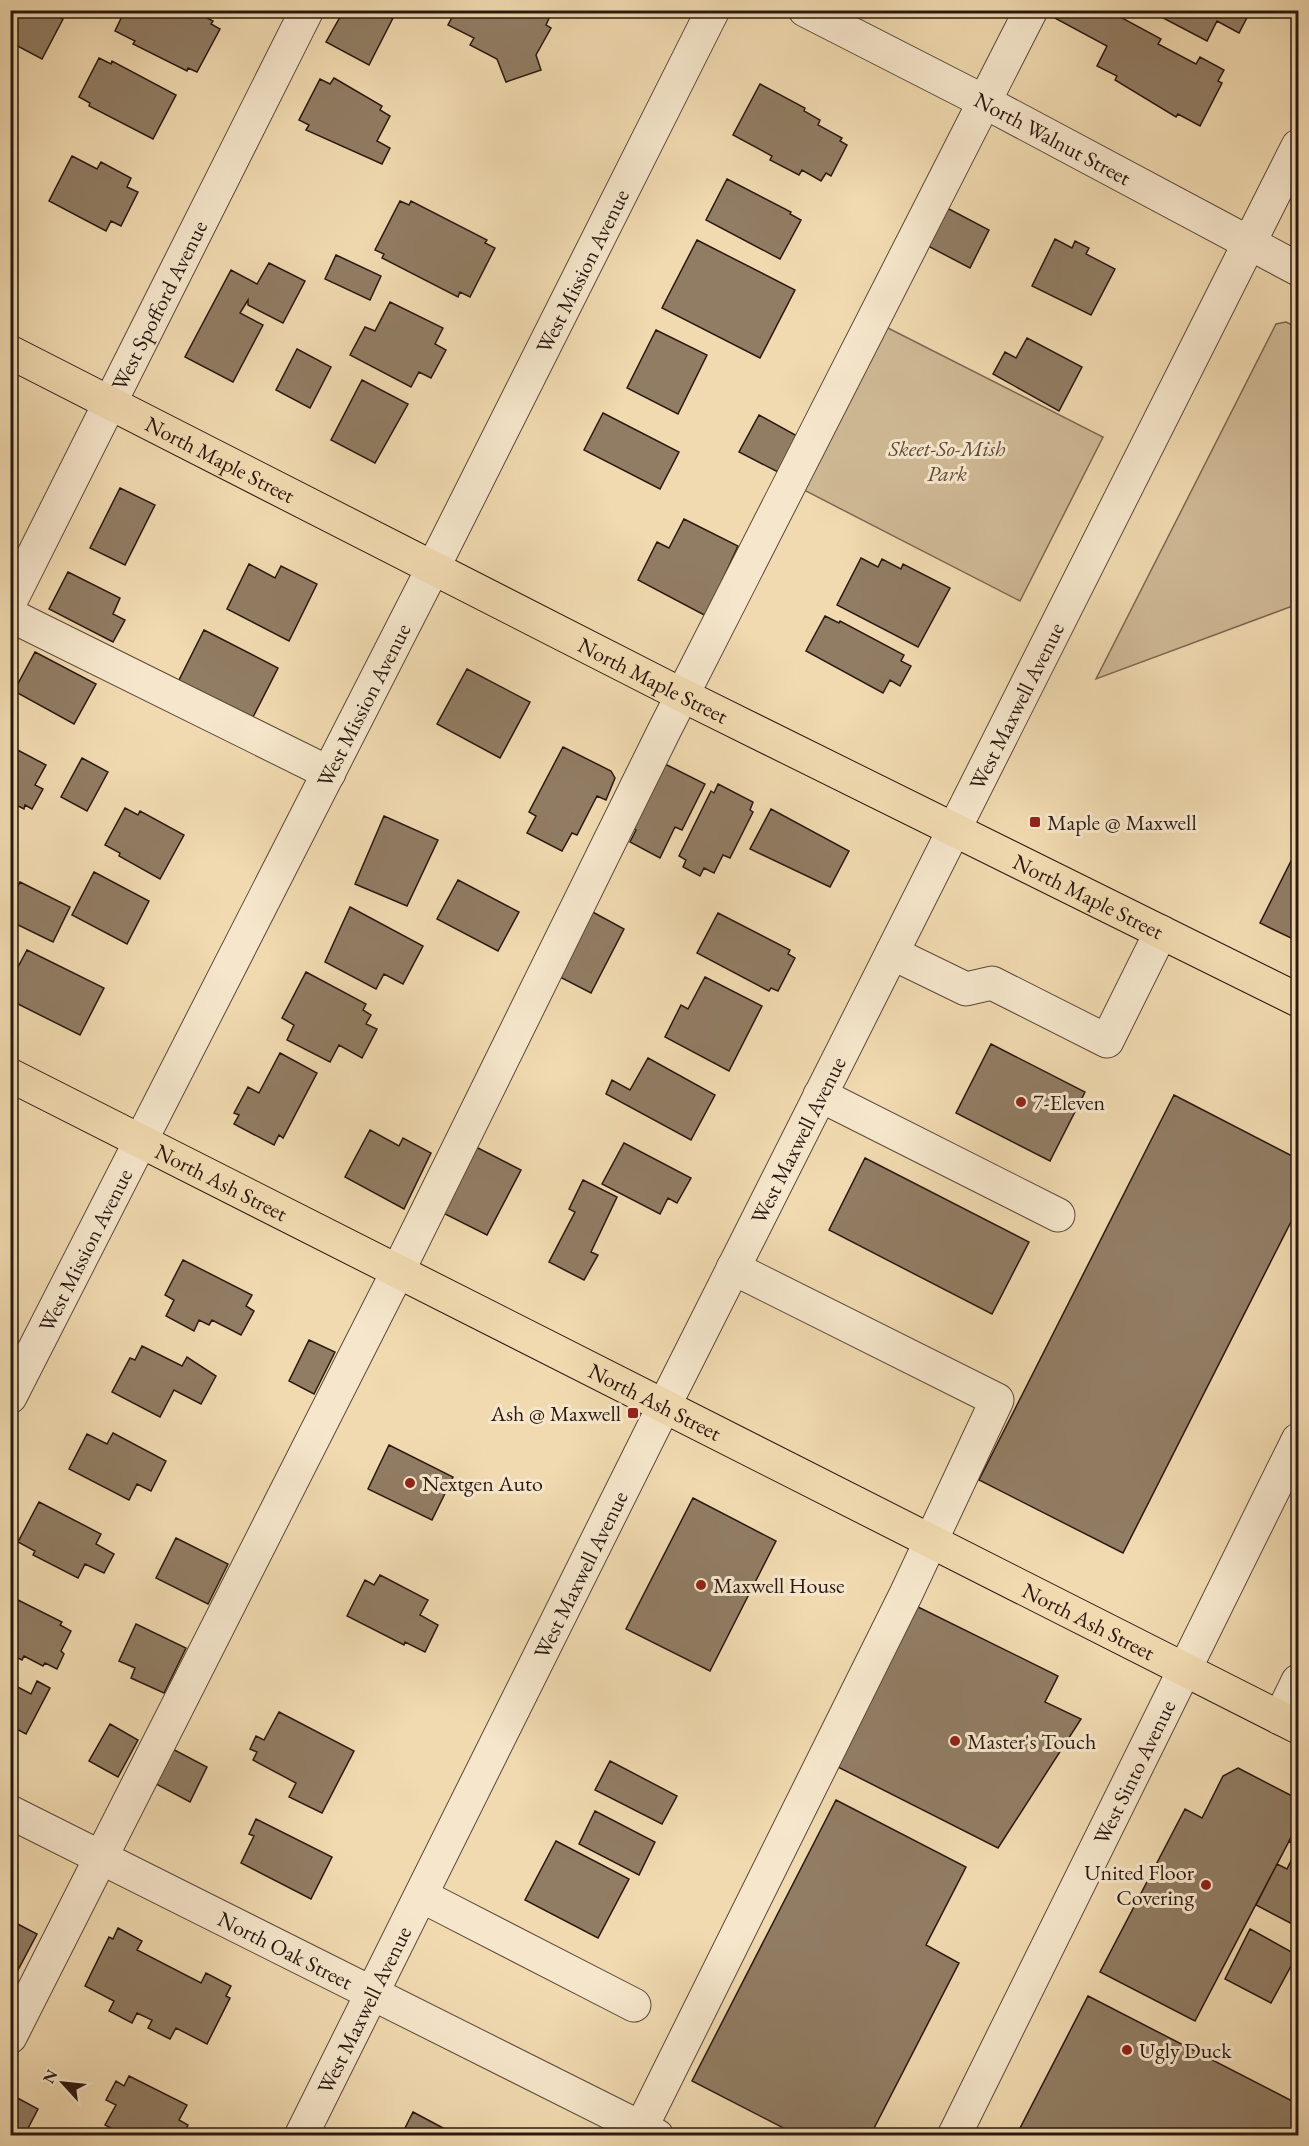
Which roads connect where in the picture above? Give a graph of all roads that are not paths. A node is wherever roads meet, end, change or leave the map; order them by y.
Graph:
1 (307, 10) edge
2 (712, 10) edge
3 (805, 10) edge
4 (1031, 10) edge
5 (985, 102) junction
6 (1299, 146) edge
7 (1248, 243) junction
8 (1299, 269) edge
9 (10, 352) edge
10 (111, 403) junction
11 (434, 568) junction
12 (10, 602) edge
13 (10, 615) edge
14 (682, 695) junction
15 (329, 772) junction
16 (953, 830) junction
17 (1161, 932) junction
18 (892, 953) junction
19 (1299, 1000) edge
20 (10, 1075) edge
21 (820, 1095) junction
22 (141, 1141) junction
23 (1058, 1215) dead end
24 (733, 1268) junction
25 (398, 1271) junction
26 (10, 1397) edge
27 (665, 1404) junction
28 (1299, 1440) edge
29 (932, 1540) junction
30 (1184, 1669) junction
31 (1299, 1681) edge
32 (1289, 1722) edge
33 (10, 1812) edge
34 (101, 1858) junction
35 (422, 1896) junction
36 (373, 1994) junction
37 (634, 2005) dead end
38 (10, 2037) edge
39 (645, 2133) edge
40 (301, 2136) edge
41 (954, 2136) edge

1 - 10 street, West Spofford Avenue
2 - 11 street, West Mission Avenue
3 - 5 street, North Walnut Street
4 - 5 street
5 - 7 street, North Walnut Street
5 - 14 street
6 - 7 street, West Maxwell Avenue
7 - 8 street, North Walnut Street
7 - 16 street, West Maxwell Avenue
9 - 10 main road, North Maple Street
10 - 11 main road, North Maple Street
10 - 12 street, West Spofford Avenue
11 - 14 main road, North Maple Street
11 - 15 street, West Mission Avenue
13 - 15 street
14 - 16 main road, North Maple Street
14 - 25 street
15 - 22 street, West Mission Avenue
16 - 17 main road, North Maple Street
16 - 18 street, West Maxwell Avenue
17 - 18 street
17 - 19 main road, North Maple Street
18 - 21 street, West Maxwell Avenue
20 - 22 main road, North Ash Street
21 - 23 street
21 - 24 street, West Maxwell Avenue
22 - 25 main road, North Ash Street
22 - 26 street, West Mission Avenue
24 - 27 street, West Maxwell Avenue
24 - 29 street
25 - 27 main road, North Ash Street
25 - 34 street
27 - 29 main road, North Ash Street
27 - 35 street, West Maxwell Avenue
28 - 30 street, West Sinto Avenue
29 - 30 main road, North Ash Street
29 - 39 street
30 - 32 main road, North Ash Street
30 - 41 street, West Sinto Avenue
31 - 32 street
33 - 34 street, North Oak Street
34 - 36 street, North Oak Street
34 - 38 street
35 - 36 street, West Maxwell Avenue
35 - 37 street
36 - 39 street, North Oak Street
36 - 40 street, West Maxwell Avenue

